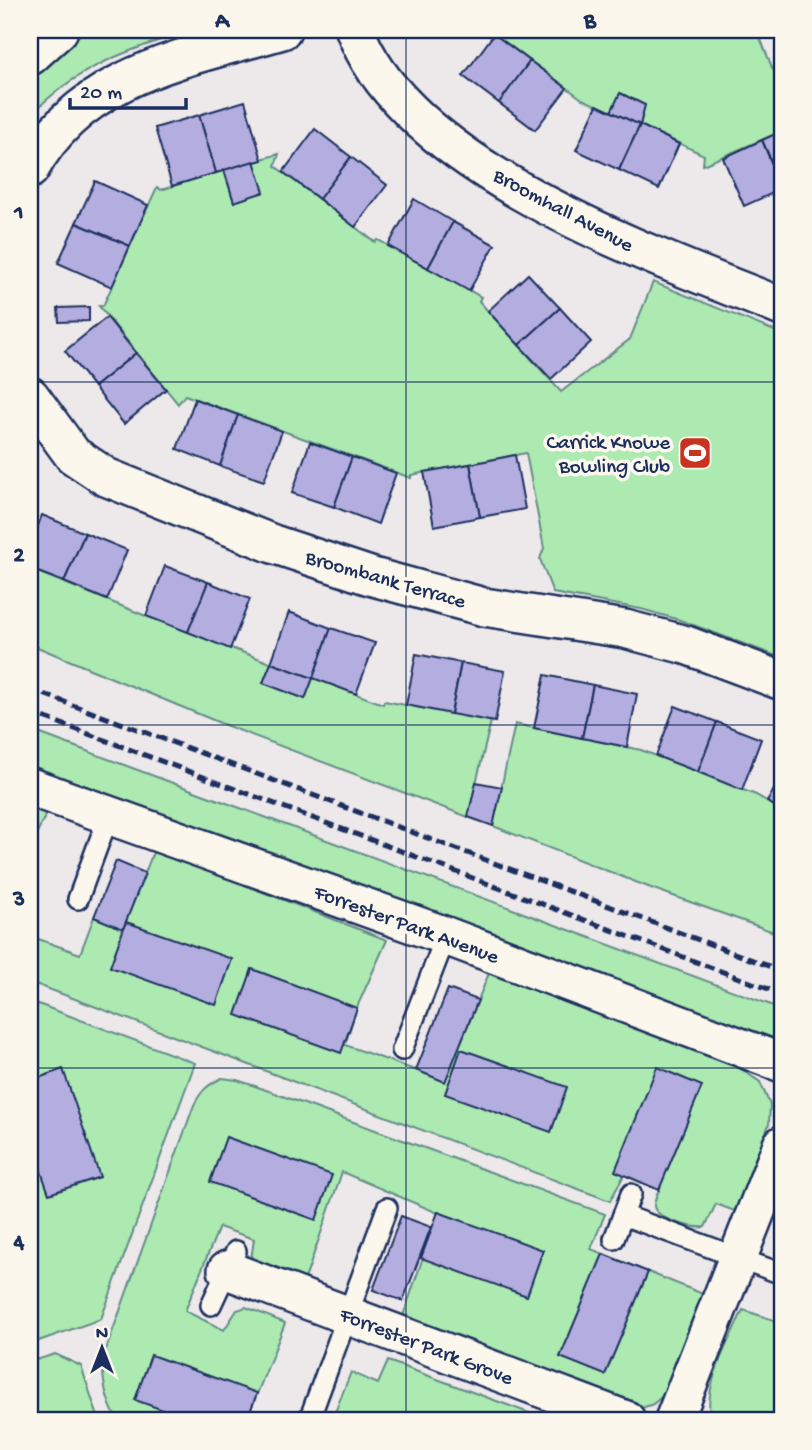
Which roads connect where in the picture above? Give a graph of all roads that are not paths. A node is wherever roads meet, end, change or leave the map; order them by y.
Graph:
1 (59, 30) edge
2 (282, 30) edge
3 (355, 30) edge
4 (30, 56) edge
5 (30, 169) edge
6 (782, 307) edge
7 (30, 396) edge
8 (782, 681) edge
9 (30, 787) edge
10 (109, 816) junction
11 (78, 899) dead end
12 (446, 936) junction
13 (402, 1050) dead end
14 (782, 1063) edge
15 (782, 1145) edge
16 (631, 1194) dead end
17 (387, 1208) dead end
18 (623, 1215) junction
19 (614, 1240) dead end
20 (737, 1257) junction
21 (232, 1261) joint
22 (782, 1274) edge
23 (211, 1305) dead end
24 (347, 1315) junction
25 (309, 1420) edge
26 (626, 1420) edge
27 (674, 1420) edge

1 - 4 street
2 - 5 street
3 - 6 street, Broomhall Avenue
7 - 8 street, Broombank Terrace
9 - 10 street, Forrester Park Avenue
10 - 11 lane
10 - 12 street, Forrester Park Avenue
12 - 13 lane
12 - 14 street, Forrester Park Avenue
15 - 20 street
16 - 18 lane
17 - 24 lane
18 - 19 lane
18 - 20 lane
20 - 22 lane
20 - 27 street
21 - 23 lane
21 - 24 street, Forrester Park Grove
24 - 25 lane
24 - 26 street, Forrester Park Grove

